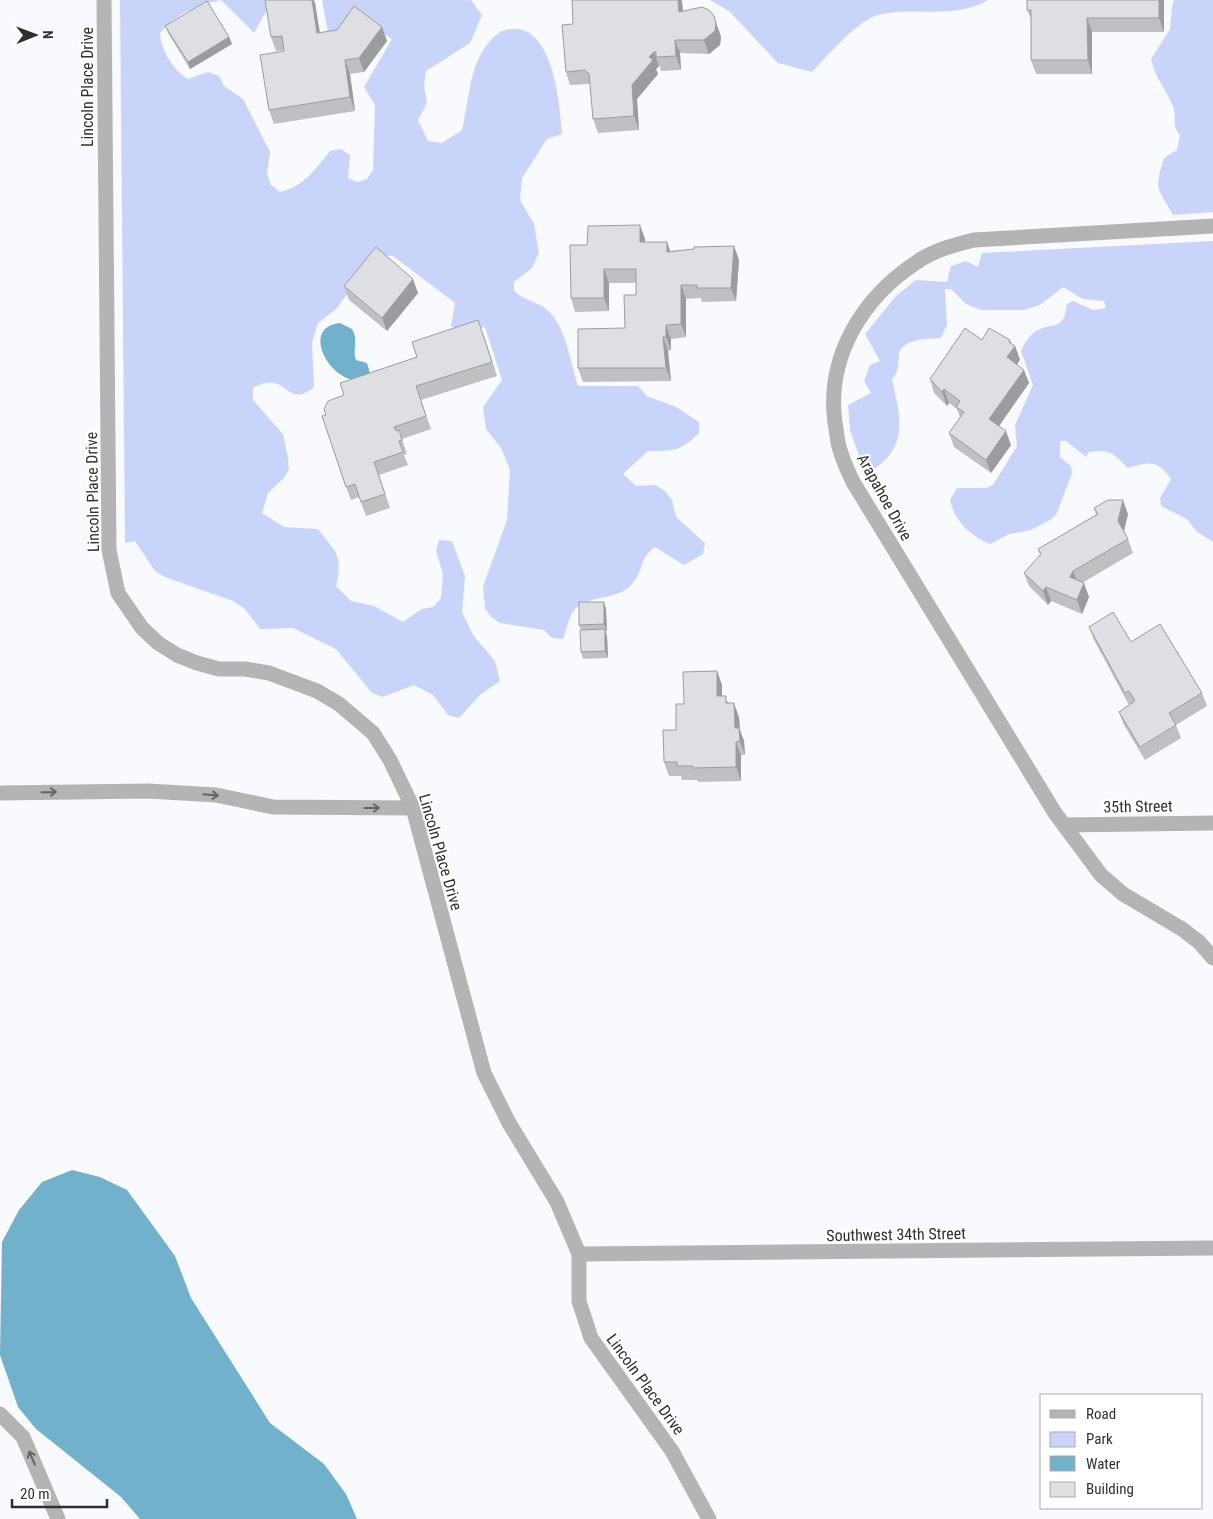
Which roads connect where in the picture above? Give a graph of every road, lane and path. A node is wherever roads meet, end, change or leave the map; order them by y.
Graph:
1 (104, 0) edge
2 (1213, 226) edge
3 (0, 793) edge
4 (413, 808) junction
5 (1213, 823) edge
6 (1064, 825) junction
7 (1213, 958) edge
8 (1213, 1248) edge
9 (579, 1254) junction
10 (0, 1414) edge
11 (58, 1519) edge
12 (709, 1519) edge

1 - 4 street, Lincoln Place Drive
2 - 6 street, Arapahoe Drive
3 -> 4 street
4 - 9 street, Lincoln Place Drive
5 - 6 street, 35th Street
6 - 7 street, Arapahoe Drive
8 - 9 street, Southwest 34th Street
9 - 12 street, Lincoln Place Drive
11 -> 10 street

